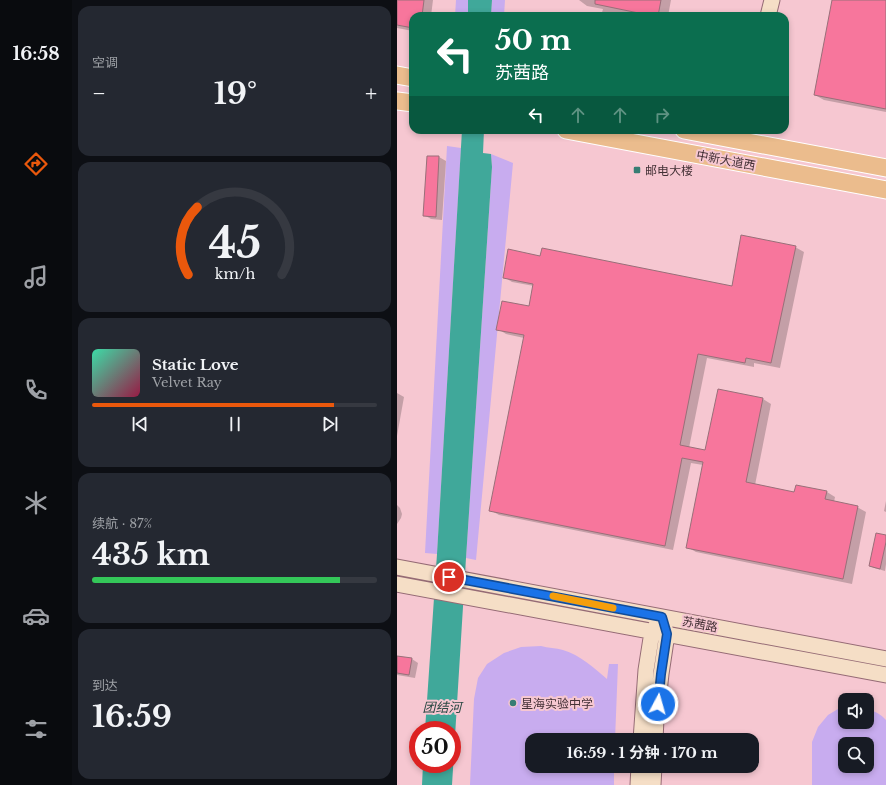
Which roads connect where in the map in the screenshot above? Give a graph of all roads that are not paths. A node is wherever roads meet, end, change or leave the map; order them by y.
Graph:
1 (772, 0) edge
2 (769, 12) edge
3 (397, 75) edge
4 (409, 77) edge
5 (397, 101) edge
6 (409, 102) edge
7 (587, 134) edge
8 (723, 134) edge
9 (743, 136) edge
10 (886, 168) edge
11 (886, 190) edge
12 (397, 567) edge
13 (397, 584) edge
14 (662, 617) junction
15 (652, 632) junction
16 (667, 634) junction
17 (886, 659) edge
18 (886, 675) edge
19 (642, 733) edge
20 (655, 733) edge
21 (639, 773) edge
22 (654, 773) edge
23 (638, 785) edge
24 (653, 785) edge

1 - 2 main road
3 - 4 main road
5 - 6 main road
7 - 11 main road, 中新大道西
8 - 9 main road, 中新大道西
9 - 10 main road, 中新大道西
12 - 14 main road, 苏茜路
13 - 15 main road, 苏茜路
14 - 15 main road
14 - 16 main road
14 - 17 main road, 苏茜路
15 - 16 main road, 苏茜路
15 - 19 main road
16 - 18 main road, 苏茜路
16 - 20 main road
21 - 23 main road
22 - 24 main road

